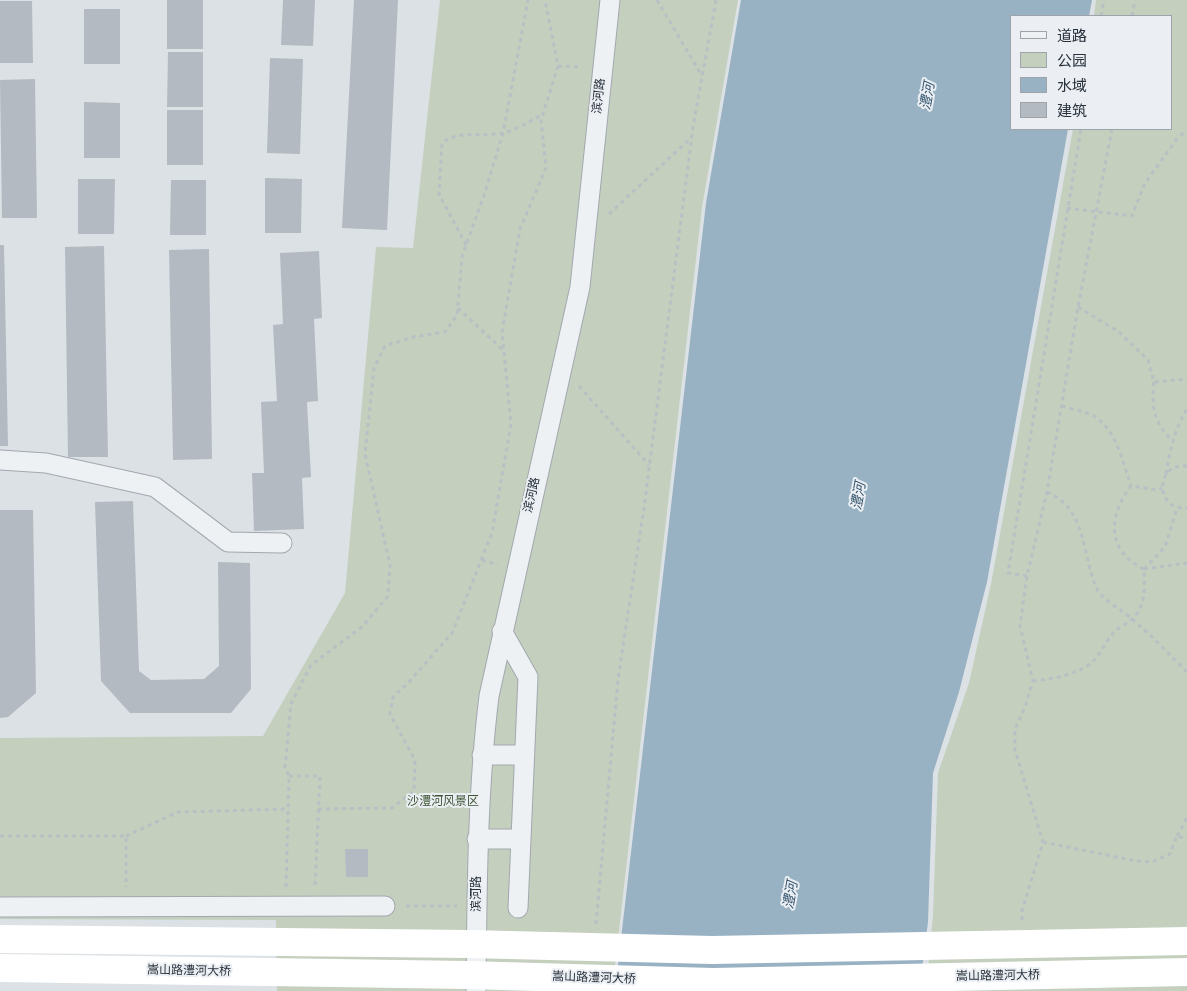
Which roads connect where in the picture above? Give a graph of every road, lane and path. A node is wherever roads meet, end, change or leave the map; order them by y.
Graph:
1 (528, 0) edge
2 (545, 0) edge
3 (610, 0) edge
4 (657, 0) edge
5 (716, 0) edge
6 (1104, 0) edge
7 (1135, 0) edge
8 (1101, 15) edge
9 (1132, 15) edge
10 (702, 76) junction
11 (543, 114) junction
12 (1081, 130) edge
13 (1112, 130) edge
14 (1187, 130) edge
15 (502, 133) junction
16 (692, 138) junction
17 (1067, 208) junction
18 (1097, 212) junction
19 (584, 236) junction
20 (466, 246) junction
21 (1078, 307) junction
22 (458, 308) junction
23 (504, 351) junction
24 (561, 367) junction
25 (1187, 379) edge
26 (1154, 382) junction
27 (1062, 406) junction
28 (1187, 409) edge
29 (1172, 440) junction
30 (0, 460) edge
31 (649, 465) junction
32 (1187, 466) edge
33 (1166, 474) junction
34 (1131, 486) junction
35 (1162, 488) junction
36 (1047, 492) junction
37 (1177, 508) junction
38 (1187, 508) edge
39 (282, 543) dead end
40 (1187, 563) edge
41 (1144, 569) junction
42 (1027, 576) junction
43 (1133, 619) junction
44 (502, 631) junction
45 (1187, 672) edge
46 (1033, 681) junction
47 (482, 755) junction
48 (524, 755) junction
49 (289, 776) junction
50 (289, 809) junction
51 (318, 809) junction
52 (1187, 818) edge
53 (0, 836) edge
54 (126, 836) junction
55 (1178, 836) junction
56 (477, 839) junction
57 (520, 839) junction
58 (1187, 839) edge
59 (1043, 842) junction
60 (126, 906) junction
61 (286, 906) junction
62 (314, 906) junction
63 (385, 906) joint
64 (0, 907) edge
65 (477, 907) junction
66 (518, 908) dead end
67 (1021, 929) dead end
68 (594, 933) dead end
69 (0, 939) edge
70 (1187, 941) edge
71 (0, 968) edge
72 (1187, 972) edge
73 (476, 991) edge

1 - 15 path
2 - 11 path
3 - 19 street, 滨河路
4 - 10 path
5 - 10 path
6 - 8 path
7 - 9 path
10 - 16 path
11 - 15 path
11 - 23 path
12 - 17 path
13 - 18 path
14 - 18 path
15 - 20 path
15 - 20 path
16 - 19 path
16 - 31 path
17 - 18 path
17 - 42 path
18 - 21 path
19 - 24 street, 滨河路
20 - 22 path
21 - 26 path
21 - 27 path
22 - 23 path
22 - 49 path
23 - 51 path
24 - 31 path
24 - 44 street, 滨河路
25 - 26 path
26 - 29 path
27 - 34 path
27 - 36 path
28 - 29 path
29 - 33 path
30 - 39 street
31 - 68 path
32 - 33 path
33 - 35 path
34 - 35 path
34 - 41 path
35 - 37 path
36 - 42 path
36 - 43 path
37 - 38 path
37 - 41 path
40 - 41 path
41 - 43 path
42 - 46 path
43 - 45 path
43 - 46 path
44 - 47 street, 滨河路
44 - 48 street
46 - 59 path
47 - 48 street
47 - 56 street, 滨河路
48 - 57 street
49 - 50 path
49 - 51 path
50 - 54 path
50 - 61 path
51 - 62 path
52 - 55 path
53 - 54 path
54 - 60 path
55 - 58 path
55 - 59 path
56 - 57 street
56 - 65 street, 滨河路
57 - 66 street
59 - 67 path
60 - 61 street
60 - 64 street
61 - 62 street
62 - 63 street
63 - 65 path
65 - 73 street, 滨河路
69 - 70 main road, bridge
71 - 72 main road, 嵩山路澧河大桥, bridge

